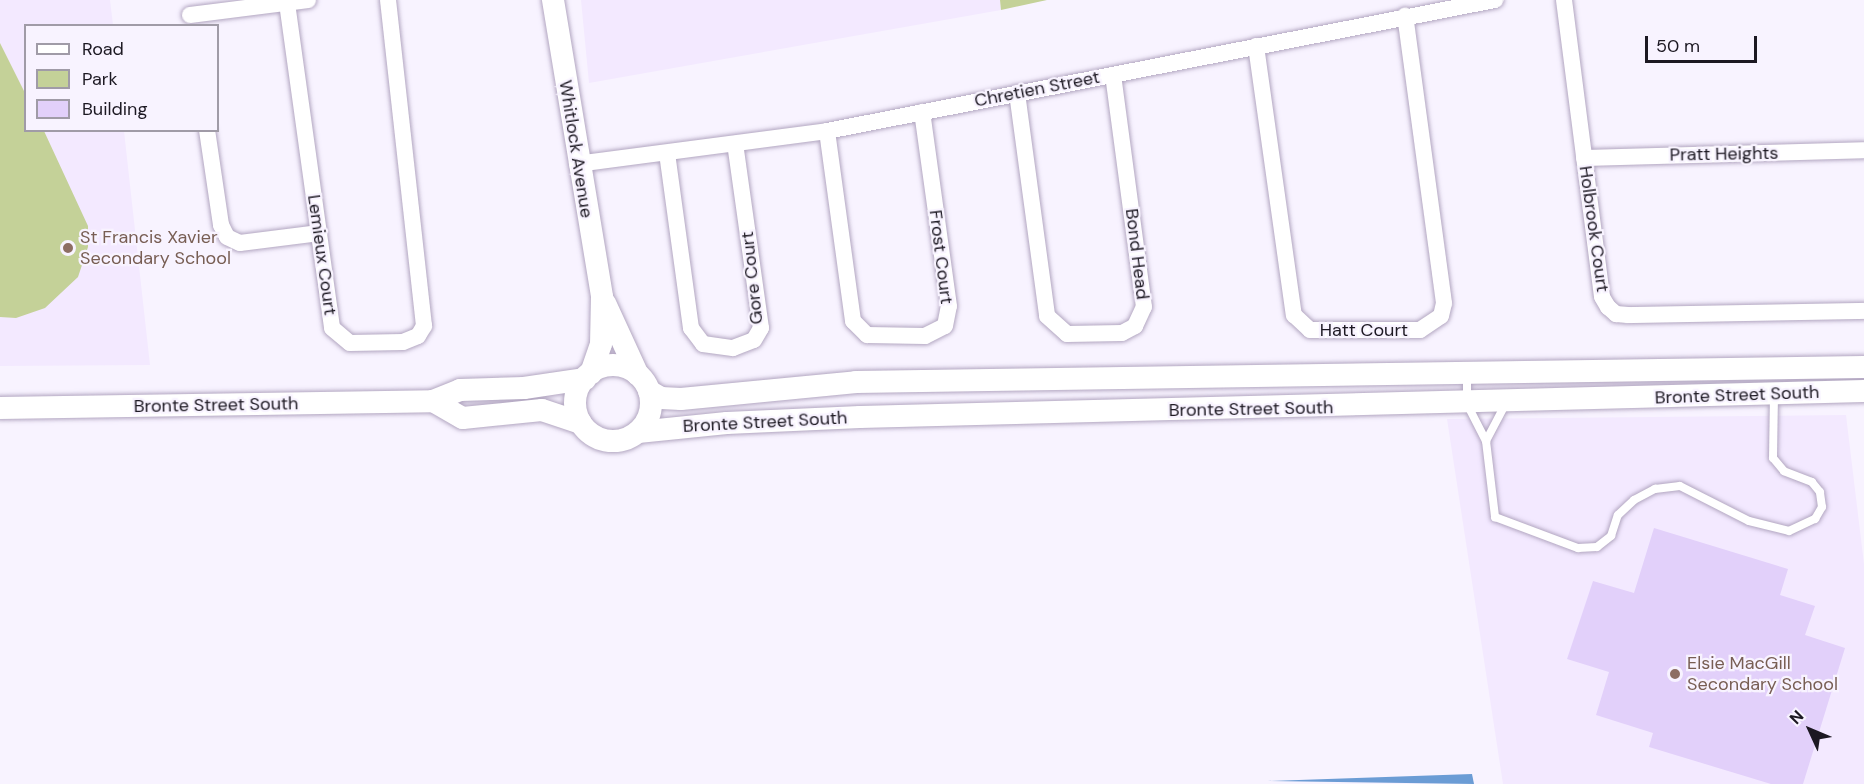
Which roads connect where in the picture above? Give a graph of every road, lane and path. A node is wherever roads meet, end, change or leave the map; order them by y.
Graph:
1 (308, 0) edge
2 (388, 0) edge
3 (553, 0) edge
4 (1495, 0) edge
5 (1564, 0) edge
6 (287, 3) junction
7 (189, 14) edge
8 (1405, 16) junction
9 (1256, 46) junction
10 (1113, 75) junction
11 (1017, 93) junction
12 (922, 112) junction
13 (827, 131) junction
14 (207, 132) edge
15 (735, 144) junction
16 (1864, 150) edge
17 (667, 153) junction
18 (1584, 158) junction
19 (577, 164) junction
20 (319, 233) junction
21 (602, 297) junction
22 (1864, 311) edge
23 (1864, 367) edge
24 (1467, 373) junction
25 (588, 376) junction
26 (644, 383) junction
27 (1864, 390) edge
28 (1774, 394) junction
29 (433, 401) junction
30 (1506, 403) junction
31 (1467, 404) junction
32 (0, 408) edge
33 (581, 423) junction
34 (638, 432) junction
35 (1486, 441) junction

1 - 6 street
2 - 20 street, Lemieux Court
3 - 19 main road, Whitlock Avenue
4 - 8 street, Chretien Street
5 - 18 street, Holbrook Court
6 - 7 street
6 - 20 street, Lemieux Court
8 - 9 street, Chretien Street
8 - 9 street, Hatt Court
9 - 10 street, Chretien Street
10 - 11 street, Chretien Street
10 - 11 street, Bond Head
11 - 12 street, Chretien Street
12 - 13 street, Chretien Street
12 - 13 street, Frost Court
13 - 15 street, Chretien Street
14 - 20 street
15 - 17 street, Chretien Street
15 - 17 street, Gore Court
16 - 18 street, Pratt Heights
17 - 19 street, Chretien Street
18 - 22 street, Holbrook Court
19 - 21 main road, Whitlock Avenue
21 - 25 main road, Whitlock Avenue
21 - 26 main road, Whitlock Avenue
23 - 24 main road, Bronte Street South
24 - 26 main road, Bronte Street South
24 - 31 lane
25 - 26 main road
25 - 29 main road, Bronte Street South
25 - 33 main road
26 - 34 main road
27 - 28 main road, Bronte Street South
28 - 30 main road, Bronte Street South
28 - 35 lane
29 - 32 main road, Bronte Street South
29 - 33 main road
30 - 31 main road, Bronte Street South
30 - 35 lane
31 - 34 main road, Bronte Street South
31 - 35 lane
33 - 34 main road

